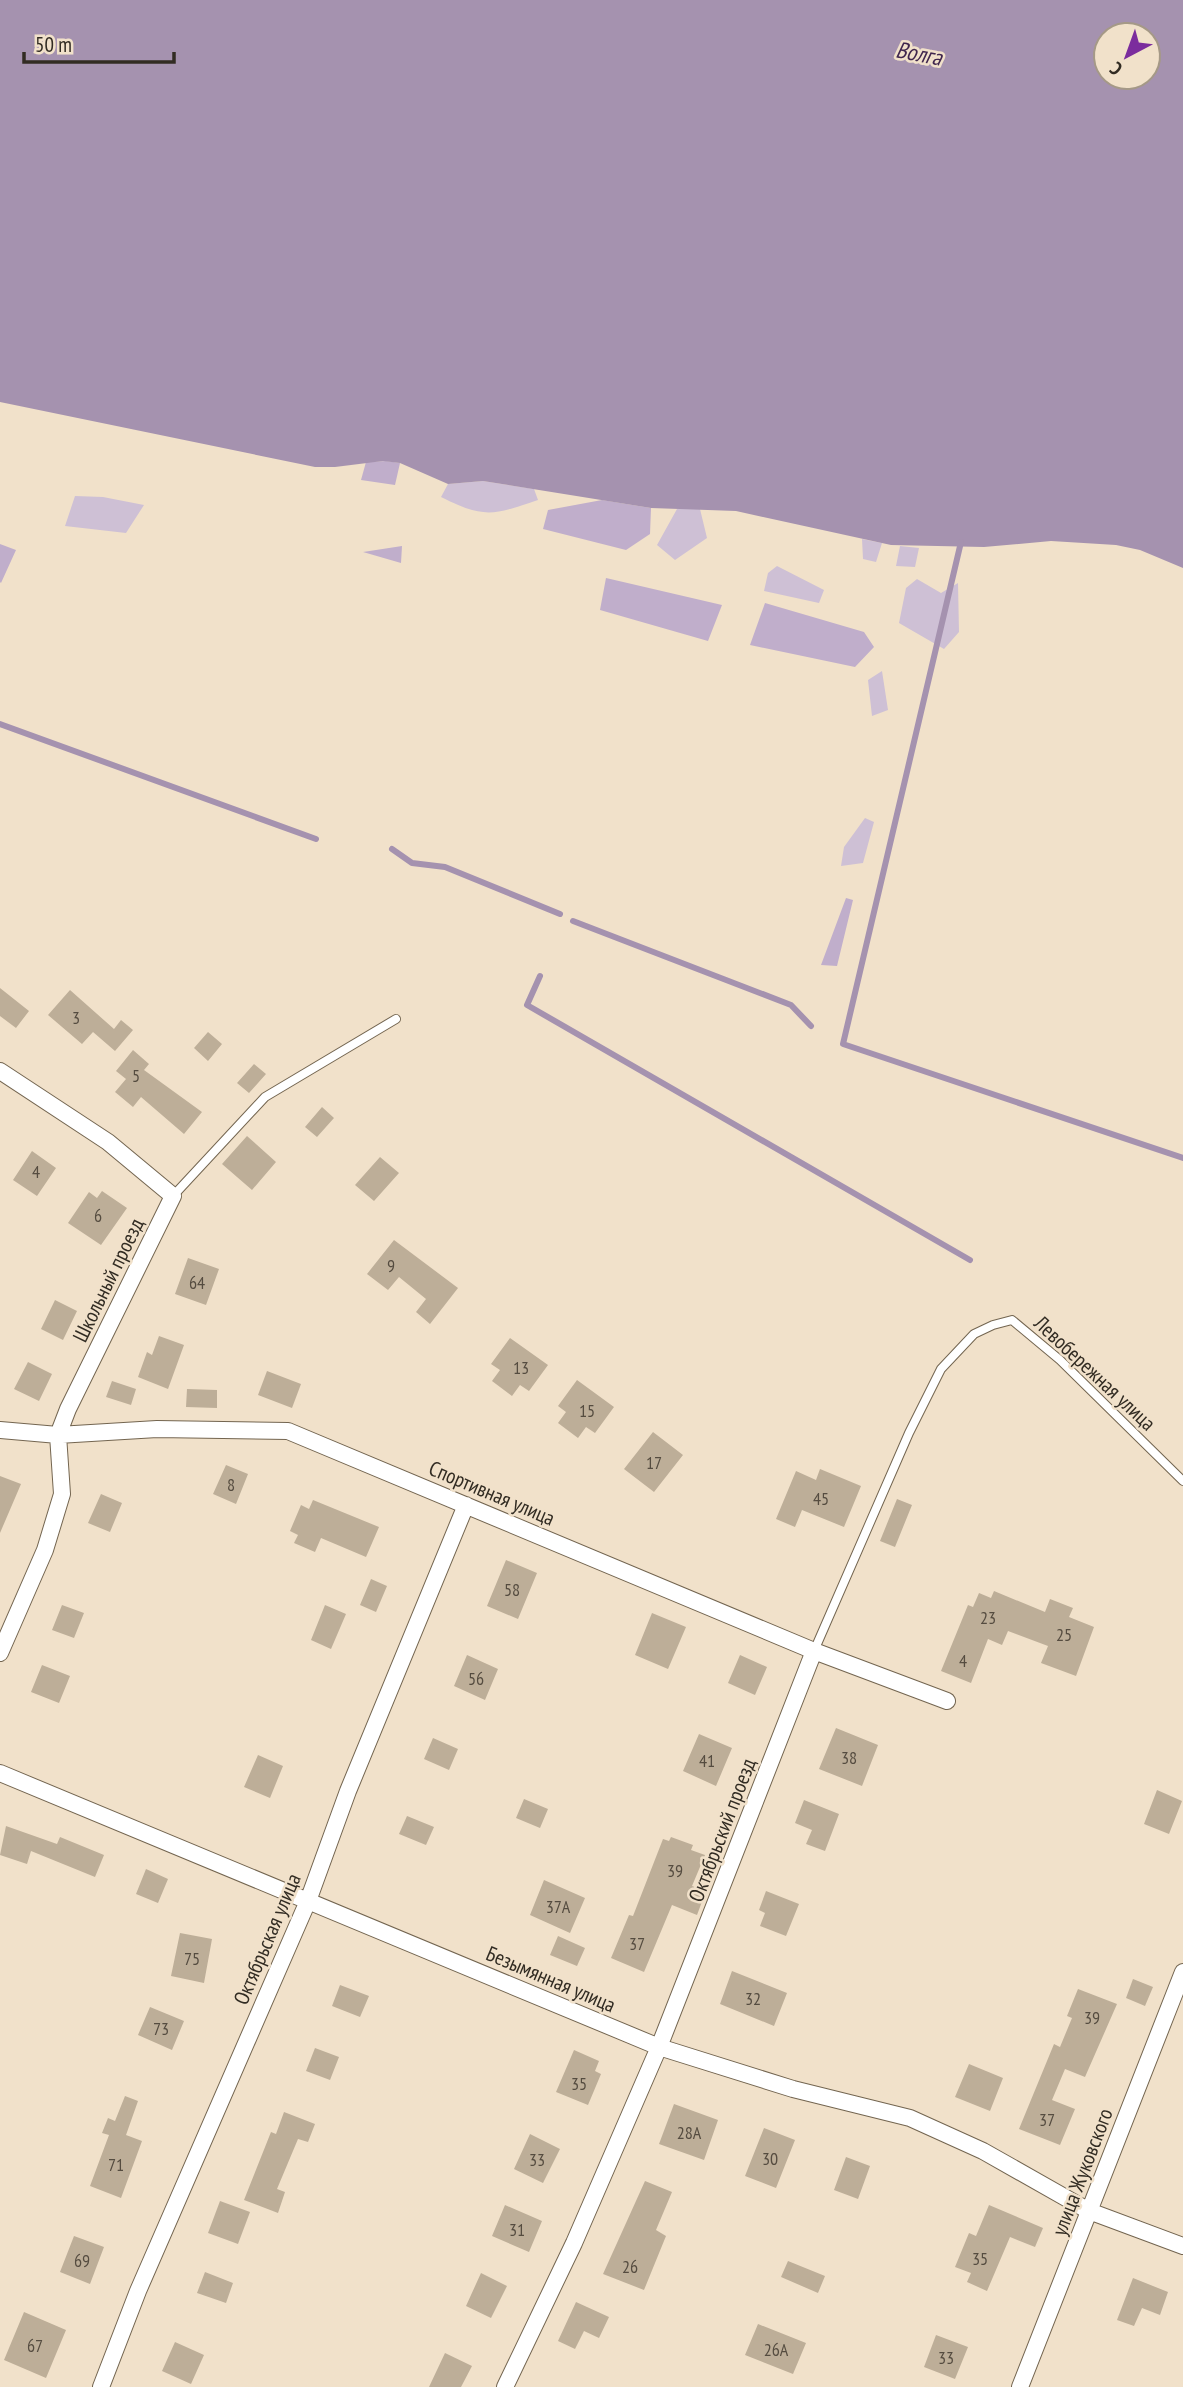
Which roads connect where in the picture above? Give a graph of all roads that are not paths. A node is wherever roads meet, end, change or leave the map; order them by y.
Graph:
1 (396, 1019) dead end
2 (0, 1071) edge
3 (173, 1196) junction
4 (1012, 1320) joint
5 (0, 1430) edge
6 (58, 1435) junction
7 (1183, 1482) edge
8 (466, 1505) junction
9 (814, 1651) junction
10 (0, 1653) edge
11 (947, 1701) dead end
12 (0, 1773) edge
13 (307, 1900) junction
14 (1183, 1972) edge
15 (659, 2047) junction
16 (1089, 2211) junction
17 (1183, 2246) edge
18 (101, 2387) edge
19 (505, 2387) edge
20 (1020, 2387) edge

1 - 3 lane, Школьный проезд
2 - 3 street
3 - 6 street, Школьный проезд
4 - 7 lane, Левобережная улица
4 - 9 lane, Октябрьский проезд
5 - 6 street, Спортивная улица
6 - 8 street, Спортивная улица
6 - 10 street, Школьный проезд
8 - 9 street, Спортивная улица
8 - 13 street, Октябрьская улица
9 - 11 street, Спортивная улица
9 - 15 street, Октябрьский проезд
12 - 13 street, Безымянная улица
13 - 15 street, Безымянная улица
13 - 18 street, Октябрьская улица
14 - 16 street, улица Жуковского
15 - 16 street, Безымянная улица
15 - 19 street, Октябрьский проезд
16 - 17 street, Безымянная улица
16 - 20 street, улица Жуковского

